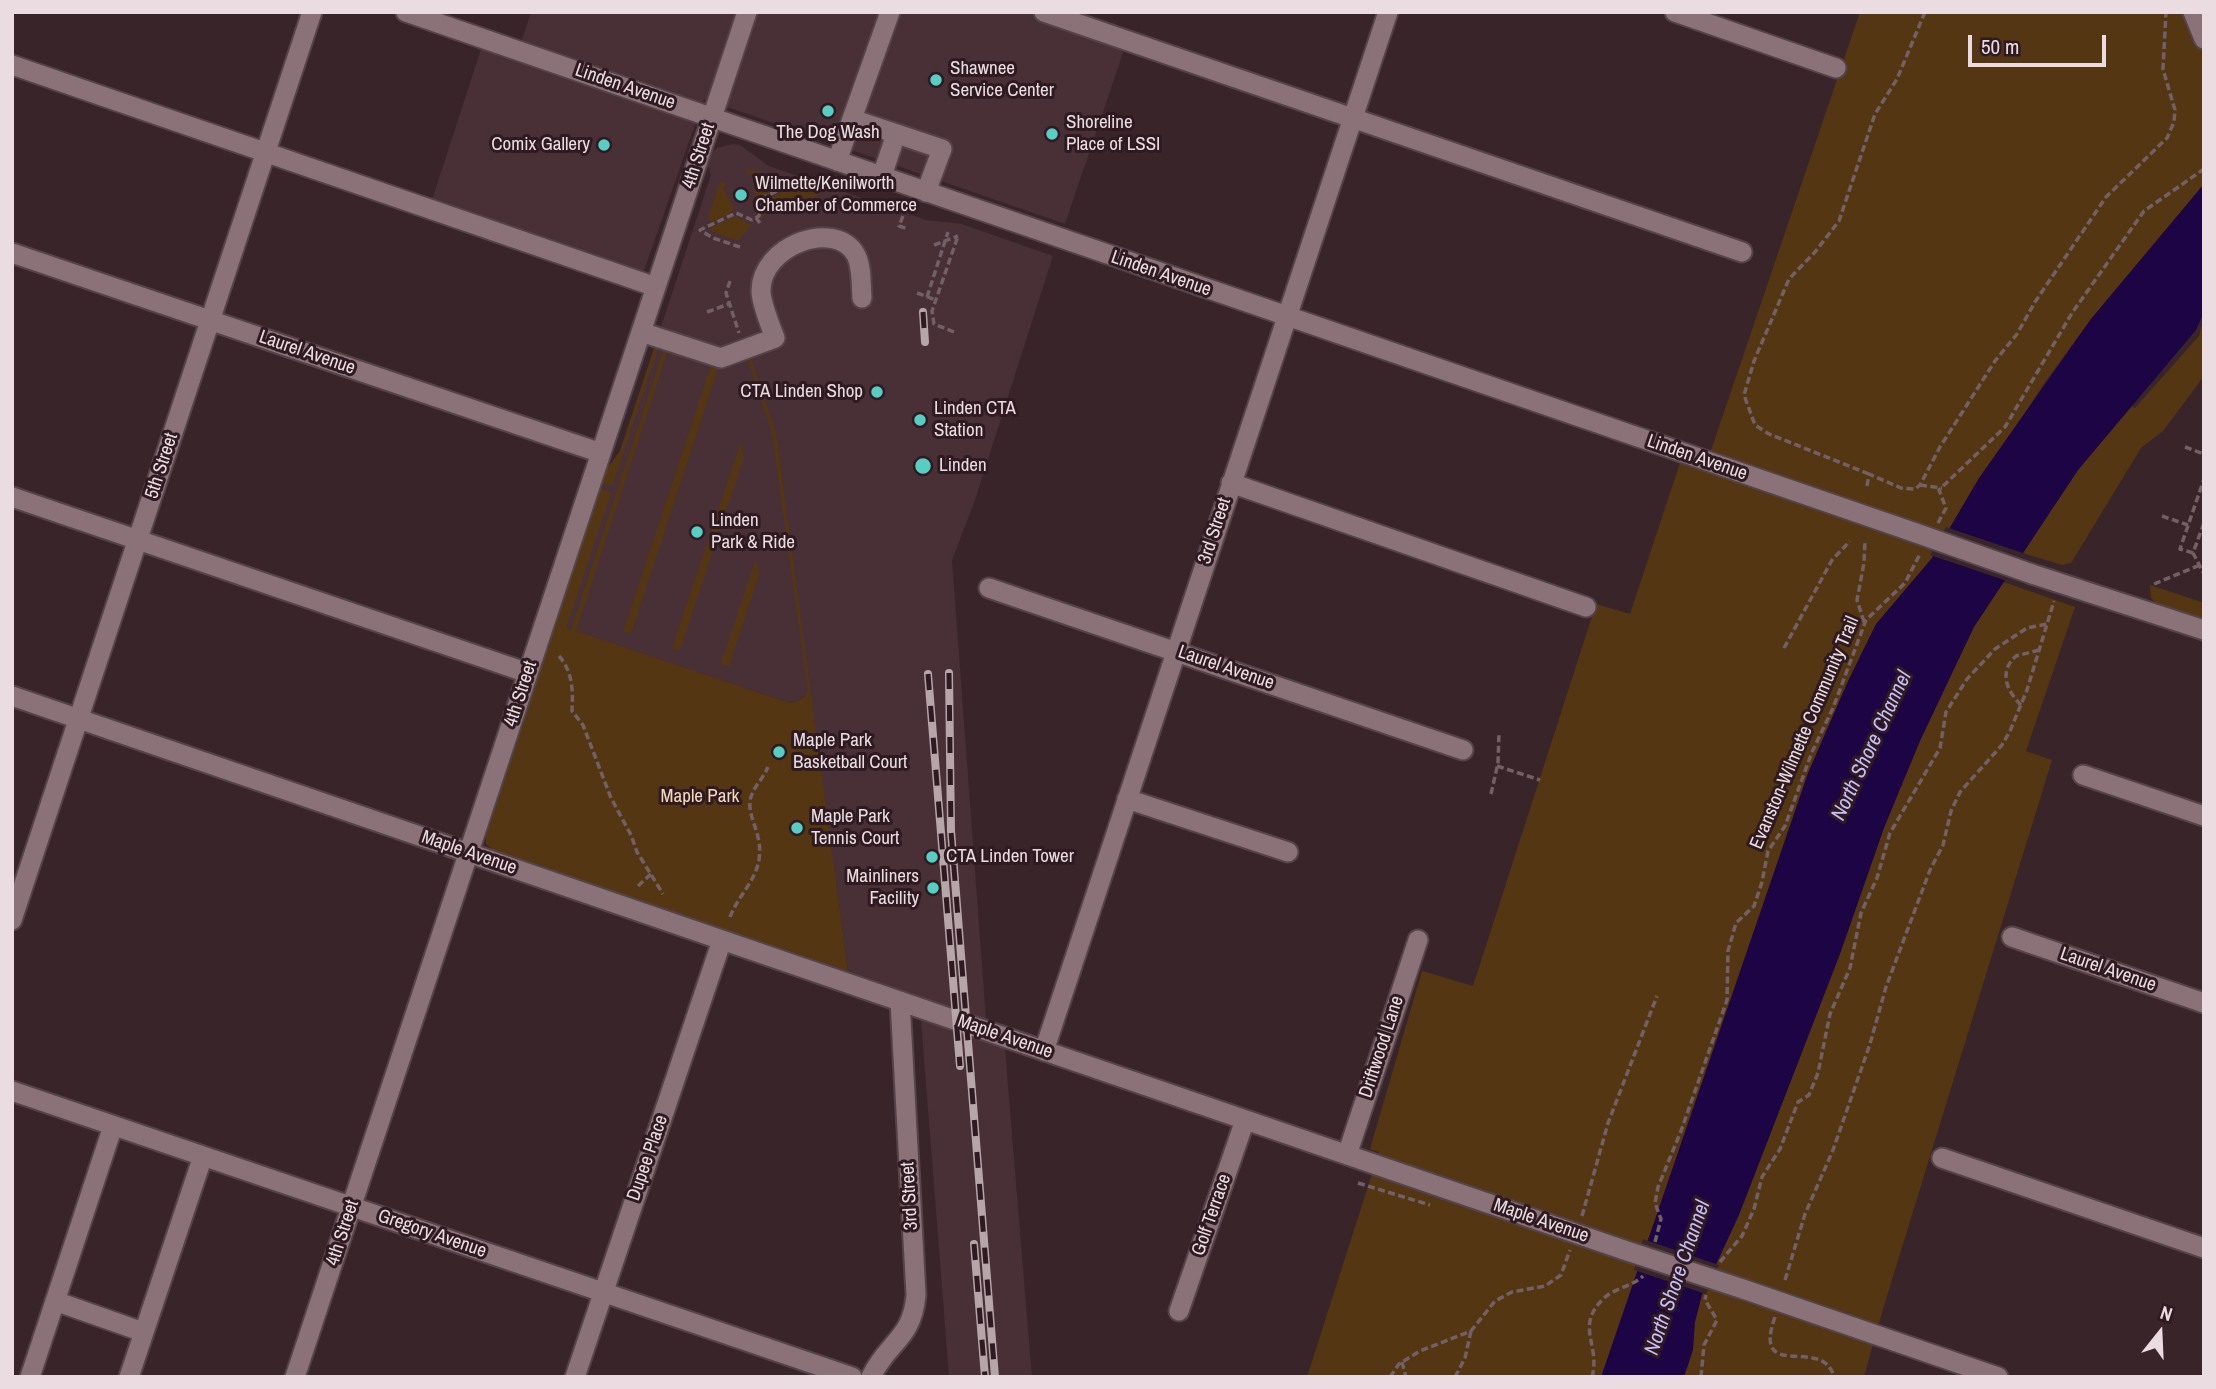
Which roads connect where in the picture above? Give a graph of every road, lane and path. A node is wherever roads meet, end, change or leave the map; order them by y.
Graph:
1 (312, 12) edge
2 (407, 12) edge
3 (747, 12) edge
4 (890, 12) edge
5 (1044, 12) edge
6 (1388, 12) edge
7 (1675, 12) edge
8 (1925, 12) edge
9 (2166, 12) edge
10 (2193, 12) edge
11 (2204, 39) edge
12 (12, 65) edge
13 (1836, 68) dead end
14 (712, 117) junction
15 (1353, 118) junction
16 (852, 119) junction
17 (896, 134) junction
18 (266, 152) junction
19 (837, 160) junction
20 (2204, 169) edge
21 (882, 176) junction
22 (799, 181) dead end
23 (926, 192) junction
24 (857, 201) dead end
25 (831, 202) dead end
26 (903, 216) dead end
27 (756, 218) junction
28 (760, 223) dead end
29 (908, 229) dead end
30 (948, 232) dead end
31 (945, 241) junction
32 (934, 245) dead end
33 (740, 247) dead end
34 (1742, 252) dead end
35 (12, 253) edge
36 (730, 281) dead end
37 (656, 287) junction
38 (917, 293) dead end
39 (927, 297) junction
40 (862, 298) dead end
41 (936, 300) junction
42 (729, 303) junction
43 (707, 312) dead end
44 (1286, 317) junction
45 (211, 320) junction
46 (641, 332) junction
47 (954, 332) dead end
48 (742, 341) dead end
49 (2185, 447) dead end
50 (601, 453) junction
51 (2204, 454) edge
52 (1868, 474) junction
53 (2204, 479) edge
54 (1231, 482) junction
55 (1920, 485) junction
56 (1867, 486) dead end
57 (1942, 488) junction
58 (12, 497) edge
59 (2162, 516) dead end
60 (2204, 523) edge
61 (2188, 525) junction
62 (1925, 536) junction
63 (138, 540) junction
64 (1850, 541) dead end
65 (1865, 541) dead end
66 (2193, 553) junction
67 (2200, 564) junction
68 (2204, 574) edge
69 (2154, 584) dead end
70 (989, 588) dead end
71 (2054, 601) dead end
72 (1586, 607) dead end
73 (1864, 624) junction
74 (2048, 624) junction
75 (2204, 630) edge
76 (1784, 649) dead end
77 (1176, 650) junction
78 (2039, 650) junction
79 (559, 656) dead end
80 (528, 673) junction
81 (12, 696) edge
82 (2021, 705) junction
83 (79, 719) junction
84 (1499, 732) dead end
85 (1463, 750) dead end
86 (1497, 766) junction
87 (768, 767) dead end
88 (2083, 775) dead end
89 (1540, 780) dead end
90 (1492, 793) dead end
91 (1127, 799) junction
92 (2204, 816) edge
93 (1288, 852) dead end
94 (468, 853) junction
95 (20, 871) edge
96 (651, 874) junction
97 (638, 886) dead end
98 (663, 894) dead end
99 (730, 917) dead end
100 (12, 920) edge
101 (2012, 937) dead end
102 (722, 940) junction
103 (1418, 940) dead end
104 (1657, 996) dead end
105 (900, 1001) junction
106 (2204, 1003) edge
107 (1044, 1051) junction
108 (12, 1091) edge
109 (1245, 1120) junction
110 (113, 1126) junction
111 (1347, 1155) junction
112 (202, 1156) junction
113 (1942, 1158) dead end
114 (351, 1206) junction
115 (1580, 1221) dead end
116 (1573, 1241) dead end
117 (2204, 1248) edge
118 (1651, 1254) dead end
119 (1718, 1265) dead end
120 (1646, 1266) dead end
121 (1785, 1280) dead end
122 (1708, 1288) dead end
123 (603, 1292) junction
124 (55, 1301) junction
125 (1179, 1311) dead end
126 (1776, 1315) dead end
127 (1471, 1331) junction
128 (144, 1332) junction
129 (1402, 1362) junction
130 (30, 1377) edge
131 (129, 1377) edge
132 (295, 1377) edge
133 (575, 1377) edge
134 (852, 1377) edge
135 (871, 1377) edge
136 (1390, 1377) edge
137 (1406, 1377) edge
138 (1455, 1377) edge
139 (1592, 1377) edge
140 (1701, 1377) edge
141 (1834, 1377) edge
142 (1998, 1377) edge

1 - 18 street, 5th Street
2 - 14 street, Linden Avenue
3 - 14 street, 4th Street
4 - 16 street
5 - 15 street
6 - 15 street, 3rd Street
7 - 13 street
8 - 52 path
9 - 55 path
10 - 11 street
12 - 18 street
14 - 19 street, Linden Avenue
14 - 37 street, 4th Street
15 - 34 street
15 - 44 street, 3rd Street
16 - 17 street
16 - 19 street
17 - 21 street
17 - 23 street
18 - 37 street
18 - 45 street, 5th Street
19 - 21 street, Linden Avenue
20 - 57 path
21 - 23 street, Linden Avenue
22 - 27 path
23 - 44 street, Linden Avenue
24 - 25 path
26 - 29 path
27 - 28 path
27 - 33 path
30 - 31 path
31 - 32 path
31 - 39 path
31 - 41 path
35 - 45 street, Laurel Avenue
36 - 42 path
37 - 46 street, 4th Street
38 - 39 path
39 - 41 path
40 - 46 street
41 - 47 path
42 - 43 path
42 - 48 path
44 - 54 street, 3rd Street
44 - 62 street, Linden Avenue
45 - 50 street, Laurel Avenue
45 - 63 street, 5th Street
46 - 50 street, 4th Street
49 - 51 path
50 - 80 street, 4th Street
52 - 55 path
52 - 56 path
53 - 61 path
54 - 72 street
54 - 77 street, 3rd Street
55 - 57 path
57 - 62 path, Evanston-Wilmette Community Trail
58 - 63 street
59 - 61 path
60 - 66 path
61 - 66 path
62 - 73 path, Evanston-Wilmette Community Trail
62 - 75 street, Linden Avenue, bridge
63 - 80 street
63 - 83 street, 5th Street
64 - 76 path
65 - 73 path
66 - 67 path
67 - 68 path
67 - 69 path
70 - 77 street, Laurel Avenue
71 - 74 path
73 - 118 path, Evanston-Wilmette Community Trail
74 - 78 path
74 - 119 path
77 - 85 street, Laurel Avenue
77 - 91 street, 3rd Street
78 - 82 path
78 - 82 path
79 - 96 path
80 - 94 street, 4th Street
81 - 83 street, Maple Avenue
82 - 121 path
83 - 94 street, Maple Avenue
83 - 95 street, 5th Street
84 - 86 path
86 - 89 path
86 - 90 path
87 - 99 path
88 - 92 street
91 - 93 street
91 - 107 street, 3rd Street
94 - 102 street, Maple Avenue
94 - 114 street, 4th Street
95 - 100 street, 5th Street
96 - 97 path
96 - 98 path
101 - 106 street, Laurel Avenue
102 - 105 street, Maple Avenue
102 - 123 street, Dupee Place
103 - 111 street, Driftwood Lane
104 - 115 path
105 - 107 street, Maple Avenue
105 - 135 street, 3rd Street
107 - 109 street, Maple Avenue
108 - 110 street, Gregory Avenue
109 - 111 street, Maple Avenue
109 - 125 street, Golf Terrace
110 - 112 street, Gregory Avenue
110 - 124 street
111 - 142 street, Maple Avenue, bridge
112 - 114 street, Gregory Avenue
112 - 128 street
113 - 117 street
114 - 123 street, Gregory Avenue
114 - 132 street, 4th Street
116 - 127 path
120 - 139 path
122 - 140 path
123 - 133 street, Dupee Place
123 - 134 street, Gregory Avenue
124 - 128 street
124 - 130 street
126 - 141 path
127 - 129 path
127 - 138 path
128 - 131 street
129 - 136 path
129 - 137 path

